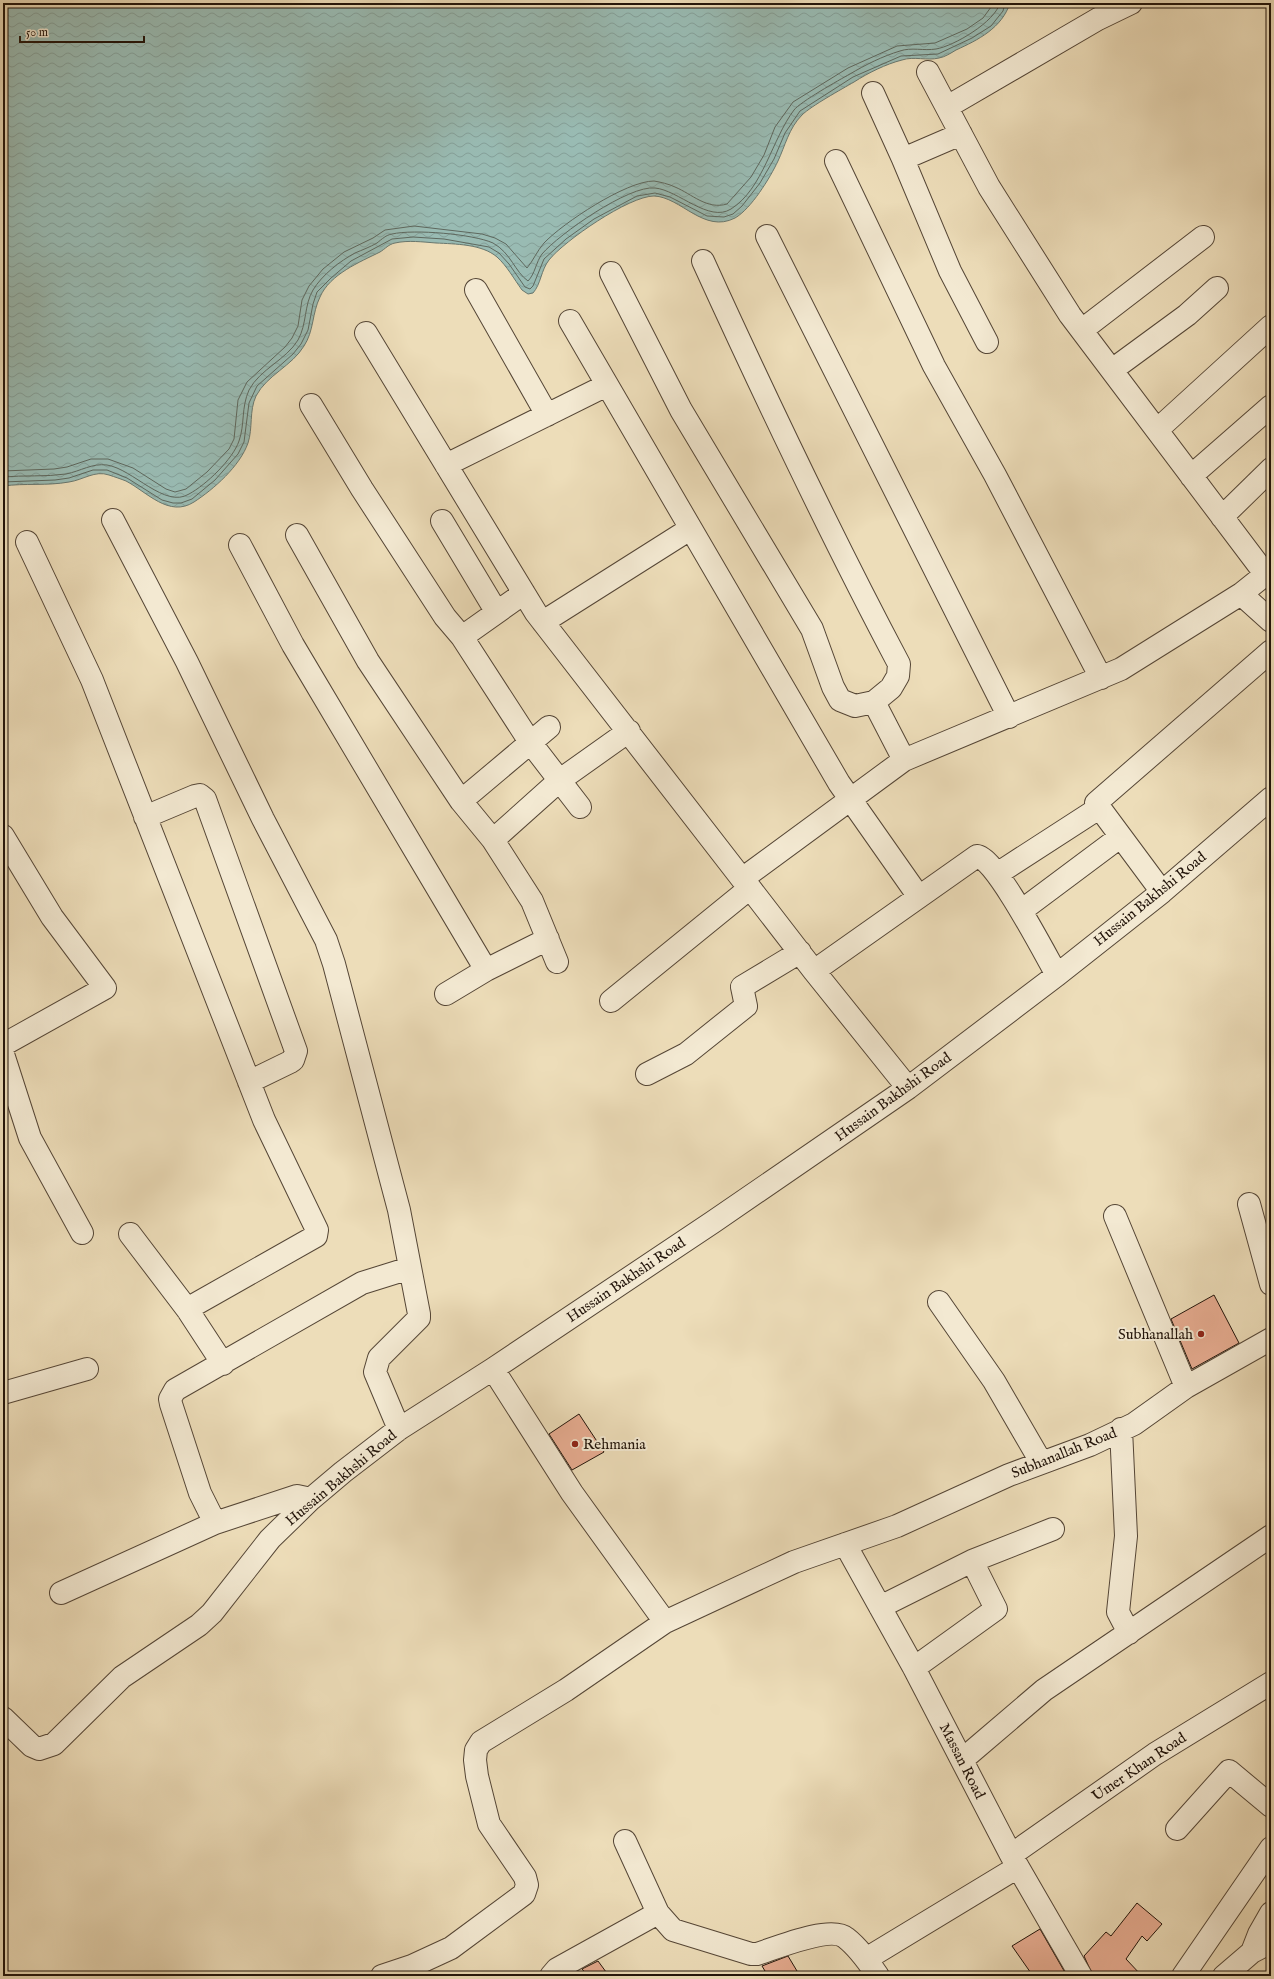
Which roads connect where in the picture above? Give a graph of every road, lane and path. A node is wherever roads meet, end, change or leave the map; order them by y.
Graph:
1 (1131, 3) edge
2 (928, 72) dead end
3 (873, 93) dead end
4 (946, 107) junction
5 (961, 134) junction
6 (903, 159) junction
7 (836, 161) dead end
8 (767, 236) dead end
9 (1203, 237) dead end
10 (703, 261) dead end
11 (611, 273) dead end
12 (1217, 288) dead end
13 (476, 290) dead end
14 (570, 321) dead end
15 (1271, 326) edge
16 (1082, 330) junction
17 (366, 333) dead end
18 (987, 342) dead end
19 (1112, 370) junction
20 (607, 385) junction
21 (311, 405) dead end
22 (1271, 406) edge
23 (547, 415) junction
24 (1157, 430) junction
25 (446, 465) junction
26 (1271, 469) edge
27 (1191, 476) junction
28 (1222, 517) junction
29 (113, 520) dead end
30 (442, 521) dead end
31 (690, 529) junction
32 (296, 535) dead end
33 (28, 542) dead end
34 (240, 545) dead end
35 (1268, 572) edge
36 (524, 593) junction
37 (1241, 594) junction
38 (496, 611) junction
39 (1271, 621) edge
40 (543, 622) junction
41 (462, 637) junction
42 (1271, 651) edge
43 (1101, 678) junction
44 (874, 702) junction
45 (1009, 717) junction
46 (549, 727) dead end
47 (629, 731) junction
48 (530, 742) junction
49 (904, 760) junction
50 (560, 780) junction
51 (1271, 798) edge
52 (850, 799) junction
53 (461, 801) junction
54 (580, 807) dead end
55 (1099, 808) junction
56 (145, 817) junction
57 (3, 836) edge
58 (1120, 837) junction
59 (493, 840) junction
60 (997, 874) junction
61 (746, 883) junction
62 (1162, 892) junction
63 (919, 897) junction
64 (1021, 911) junction
65 (548, 939) junction
66 (800, 952) junction
67 (557, 962) dead end
68 (486, 970) junction
69 (814, 971) junction
70 (1057, 975) junction
71 (446, 994) dead end
72 (611, 1001) dead end
73 (3, 1045) edge
74 (3, 1054) edge
75 (647, 1074) dead end
76 (249, 1082) junction
77 (908, 1088) junction
78 (1249, 1204) dead end
79 (1115, 1216) dead end
80 (82, 1232) dead end
81 (130, 1234) dead end
82 (410, 1268) junction
83 (1271, 1284) edge
84 (939, 1302) dead end
85 (187, 1309) junction
86 (1271, 1340) edge
87 (224, 1364) junction
88 (493, 1369) junction
89 (87, 1370) dead end
90 (1186, 1387) junction
91 (3, 1393) edge
92 (399, 1429) junction
93 (1121, 1429) junction
94 (1041, 1462) junction
95 (311, 1499) junction
96 (216, 1523) junction
97 (1053, 1529) dead end
98 (1271, 1536) edge
99 (845, 1544) junction
100 (972, 1561) junction
101 (61, 1593) dead end
102 (880, 1607) junction
103 (665, 1622) junction
104 (1129, 1633) junction
105 (914, 1668) junction
106 (1271, 1683) edge
107 (3, 1718) edge
108 (962, 1760) junction
109 (1271, 1806) edge
110 (1177, 1828) dead end
111 (625, 1841) dead end
112 (1271, 1848) edge
113 (1014, 1861) junction
114 (658, 1913) junction
115 (1271, 1913) edge
116 (1271, 1942) edge
117 (1252, 1952) junction
118 (872, 1968) edge
119 (382, 1976) edge
120 (551, 1976) edge
121 (1081, 1976) edge
122 (1183, 1976) edge
123 (1224, 1976) edge

1 - 4 street
2 - 4 street
3 - 6 street
4 - 5 street
5 - 6 street
5 - 16 street
6 - 18 street
7 - 43 street
8 - 45 street
9 - 16 street
10 - 44 street
11 - 44 street
12 - 19 street
13 - 23 street
14 - 20 street
15 - 24 street
16 - 19 street
17 - 25 street
19 - 24 street
20 - 23 street
20 - 31 street
21 - 41 street
22 - 27 street
23 - 25 street
24 - 27 street
25 - 36 street
26 - 28 street
27 - 28 street
28 - 35 street
29 - 82 street
30 - 38 street
31 - 40 street
31 - 52 street
32 - 53 street
33 - 56 street
34 - 68 street
35 - 37 street
36 - 38 street
36 - 40 street
37 - 39 street
37 - 43 street
38 - 41 street
40 - 47 street
41 - 48 street
42 - 55 street
43 - 45 street
44 - 49 street
45 - 49 street
46 - 48 street
47 - 50 street
47 - 61 street
48 - 50 street
48 - 53 street
49 - 52 street
50 - 54 street
50 - 59 street
51 - 62 street, Hussain Bakhshi Road
52 - 61 street
52 - 63 street
53 - 59 street
55 - 58 street
55 - 60 street
56 - 76 street
56 - 76 street
57 - 73 street
58 - 62 street
58 - 64 street
59 - 65 street
60 - 63 street
60 - 64 street
61 - 66 street
61 - 72 street
62 - 70 street, Hussain Bakhshi Road
63 - 69 street
64 - 70 street
65 - 67 street
65 - 68 street
66 - 69 street
66 - 75 street
68 - 71 street
69 - 77 street
70 - 77 street, Hussain Bakhshi Road
74 - 80 street
76 - 85 street
77 - 88 street, Hussain Bakhshi Road
78 - 83 street
79 - 90 street
81 - 85 street
82 - 87 street
82 - 92 street
84 - 94 street
85 - 87 street
86 - 90 street, Subhanallah Road
87 - 96 street
88 - 92 street, Hussain Bakhshi Road
88 - 103 street
89 - 91 street
90 - 93 street, Subhanallah Road
92 - 95 street, Hussain Bakhshi Road
93 - 94 street, Subhanallah Road
93 - 104 street
94 - 99 street, Subhanallah Road
95 - 96 street
95 - 107 street, Hussain Bakhshi Road
96 - 101 street
97 - 100 street
98 - 104 street
99 - 102 street, Massan Road
99 - 103 street, Subhanallah Road
100 - 102 street
100 - 105 street
102 - 105 street, Massan Road
103 - 119 street, Subhanallah Road
104 - 108 street
105 - 108 street, Massan Road
106 - 113 street, Umer Khan Road
108 - 113 street, Massan Road
109 - 110 street
111 - 114 street
112 - 122 street
113 - 118 street, Umer Khan Road
113 - 121 street, Massan Road
114 - 118 street
114 - 120 street
115 - 117 street
116 - 117 street
117 - 123 street

